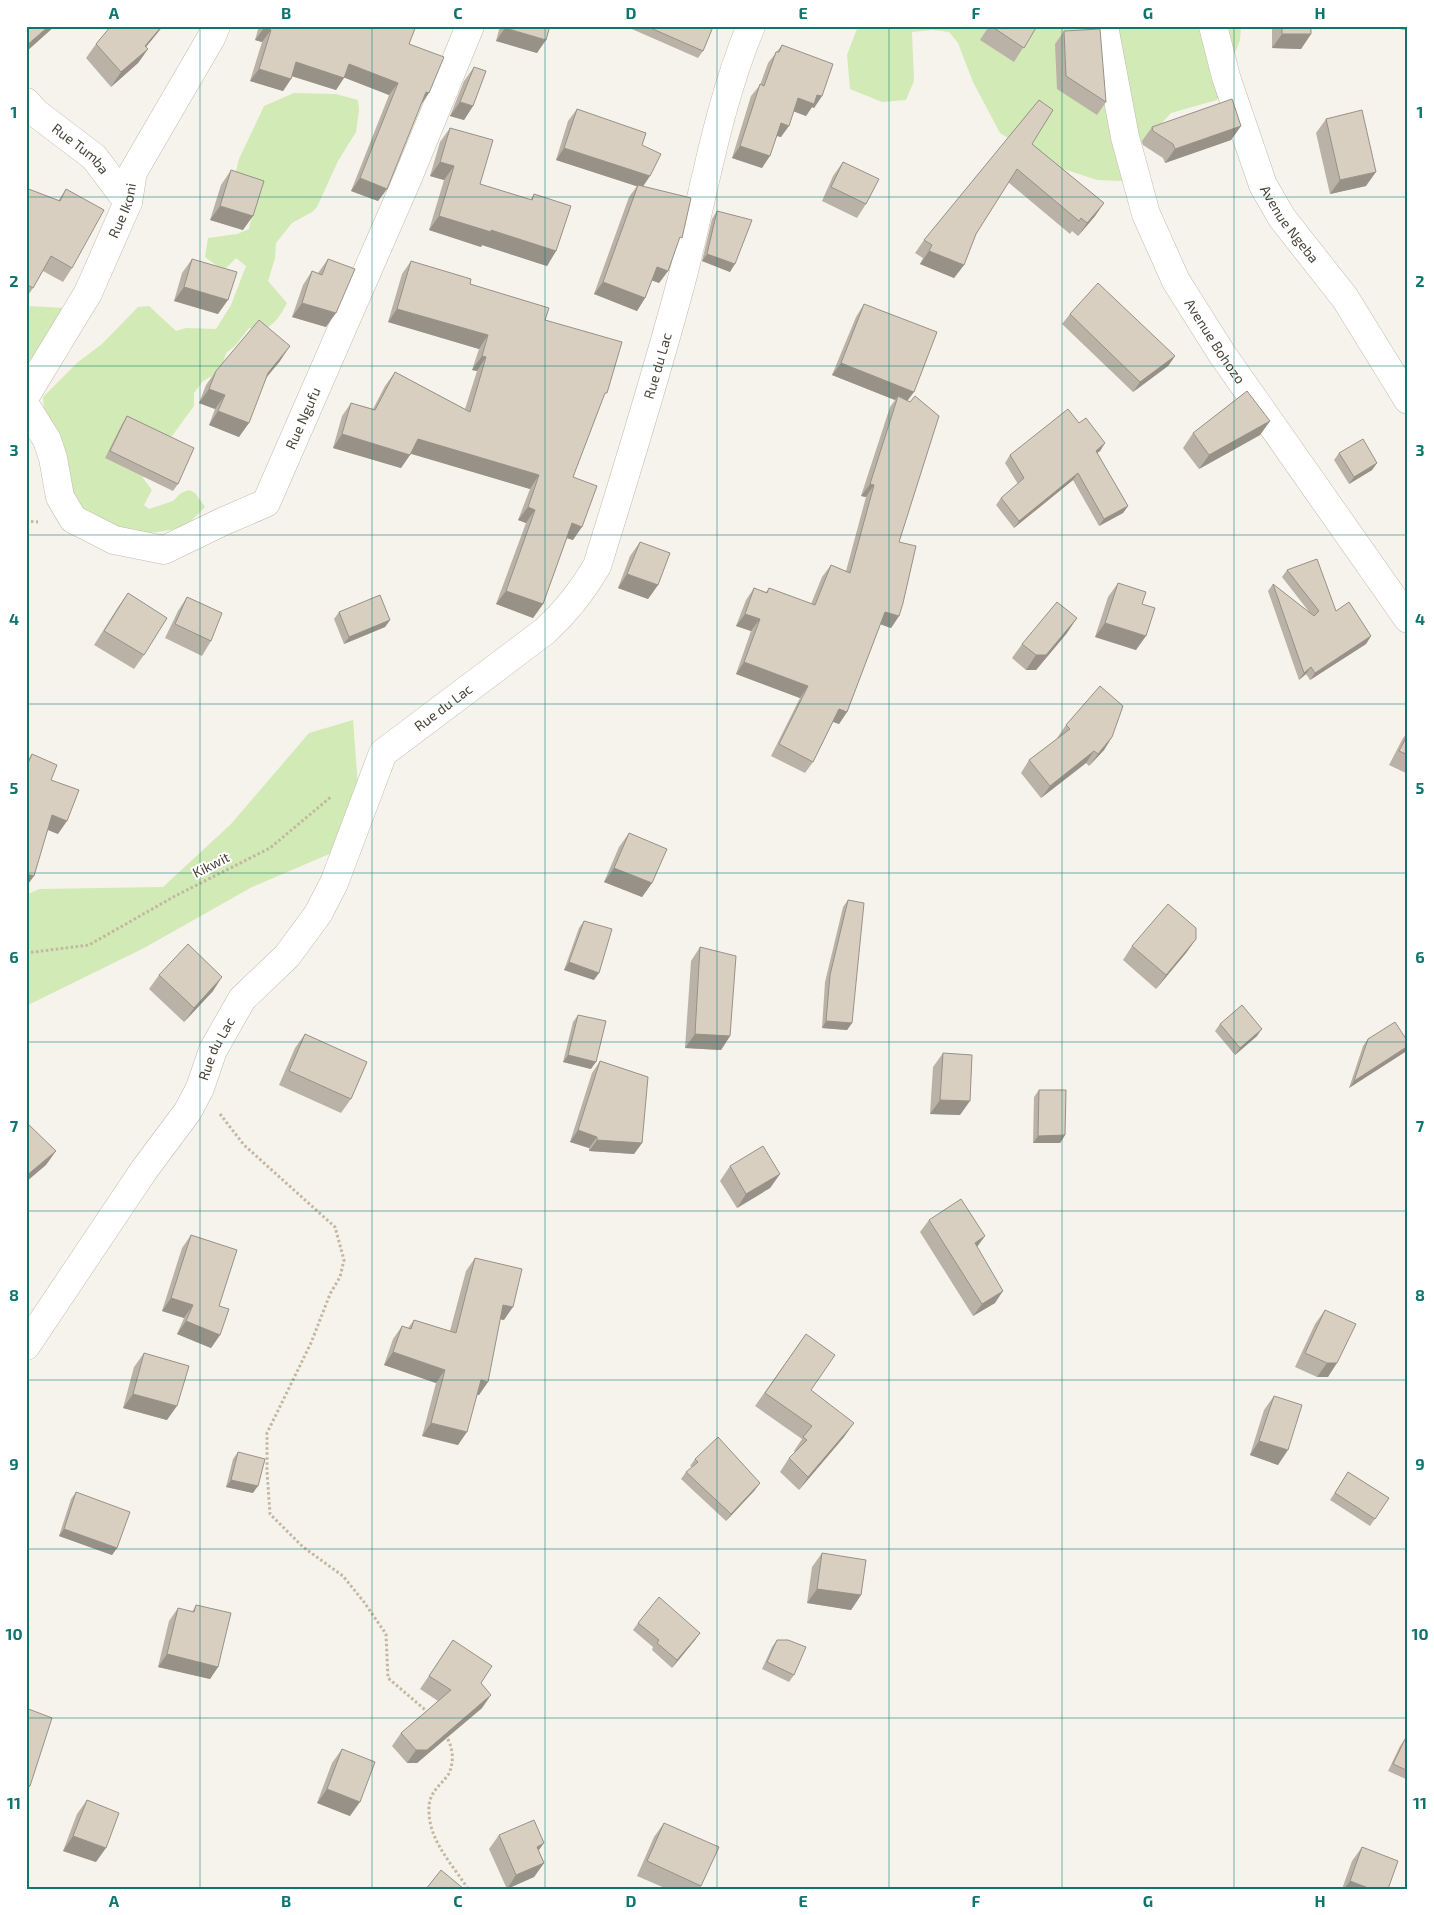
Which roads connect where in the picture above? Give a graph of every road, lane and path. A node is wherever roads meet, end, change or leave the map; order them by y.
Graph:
1 (216, 26) edge
2 (470, 26) edge
3 (751, 26) edge
4 (1104, 26) edge
5 (1213, 26) edge
6 (26, 102) edge
7 (128, 202) junction
8 (26, 395) edge
9 (1408, 400) edge
10 (26, 406) edge
11 (1408, 619) edge
12 (338, 791) dead end
13 (26, 953) edge
14 (200, 1088) junction
15 (26, 1346) edge
16 (435, 1720) edge
17 (444, 1734) edge
18 (468, 1889) edge

1 - 7 street, Rue Ikoni
2 - 10 street, Rue Ngufu
3 - 14 street, Rue du Lac
4 - 11 street, Avenue Bohozo
5 - 9 street, Avenue Ngeba
6 - 7 street, Rue Tumba
7 - 8 street, Rue Ikoni
12 - 13 path, Kikwit
14 - 15 street, Rue du Lac
14 - 16 path
17 - 18 path

